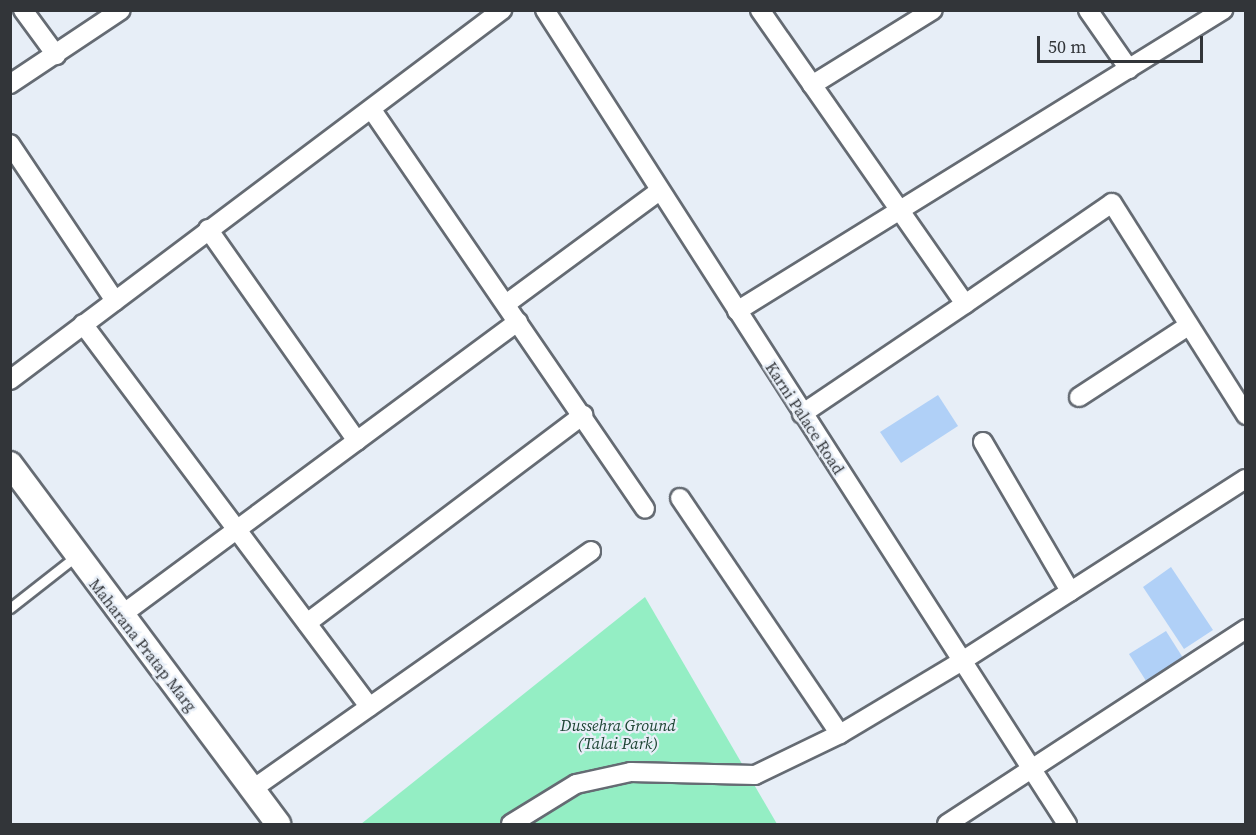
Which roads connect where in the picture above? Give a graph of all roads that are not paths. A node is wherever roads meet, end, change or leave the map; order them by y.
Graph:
1 (23, 10) edge
2 (121, 10) edge
3 (502, 10) edge
4 (546, 10) edge
5 (760, 10) edge
6 (933, 10) edge
7 (1088, 10) edge
8 (1223, 10) edge
9 (56, 56) junction
10 (1129, 69) junction
11 (10, 84) edge
12 (812, 85) junction
13 (372, 110) junction
14 (10, 144) edge
15 (659, 191) junction
16 (899, 211) junction
17 (208, 229) junction
18 (115, 301) junction
19 (506, 304) junction
20 (965, 304) junction
21 (736, 311) junction
22 (518, 322) junction
23 (83, 324) junction
24 (1188, 326) junction
25 (10, 380) edge
26 (1078, 397) dead end
27 (802, 414) junction
28 (584, 415) junction
29 (1245, 415) edge
30 (357, 441) junction
31 (983, 442) dead end
32 (10, 464) edge
33 (1245, 479) edge
34 (680, 498) dead end
35 (645, 508) dead end
36 (237, 530) junction
37 (591, 551) dead end
38 (75, 557) junction
39 (1070, 591) junction
40 (10, 608) edge
41 (120, 616) junction
42 (307, 623) junction
43 (1245, 629) edge
44 (962, 661) junction
45 (369, 707) junction
46 (840, 734) junction
47 (1031, 769) junction
48 (254, 788) junction
49 (278, 825) edge
50 (511, 825) edge
51 (946, 825) edge
52 (1067, 825) edge

1 - 9 street
2 - 9 street
3 - 13 street
4 - 15 street, Karni Palace Road
5 - 12 street
6 - 12 street
7 - 10 street
8 - 10 street
9 - 11 street
10 - 16 street
12 - 16 street
13 - 17 street
13 - 19 street
14 - 18 street
15 - 19 street
15 - 21 street, Karni Palace Road
16 - 20 street
16 - 21 street
17 - 18 street
17 - 30 street
18 - 23 street
19 - 22 street
20 - 24 street
20 - 27 street
21 - 27 street, Karni Palace Road
22 - 28 street
22 - 30 street
23 - 25 street
23 - 36 street
24 - 26 street
24 - 29 street
27 - 44 street, Karni Palace Road
28 - 35 street
28 - 42 street
30 - 36 street
31 - 39 street
32 - 38 street, Maharana Pratap Marg
33 - 39 street
34 - 46 street
36 - 41 street
36 - 42 street
37 - 45 street
38 - 40 lane
38 - 41 street, Maharana Pratap Marg
39 - 44 street
41 - 48 street, Maharana Pratap Marg
42 - 45 street
43 - 47 street
44 - 46 street
44 - 47 street, Karni Palace Road
45 - 48 street
46 - 50 street
47 - 51 street
47 - 52 street, Karni Palace Road
48 - 49 street, Maharana Pratap Marg

